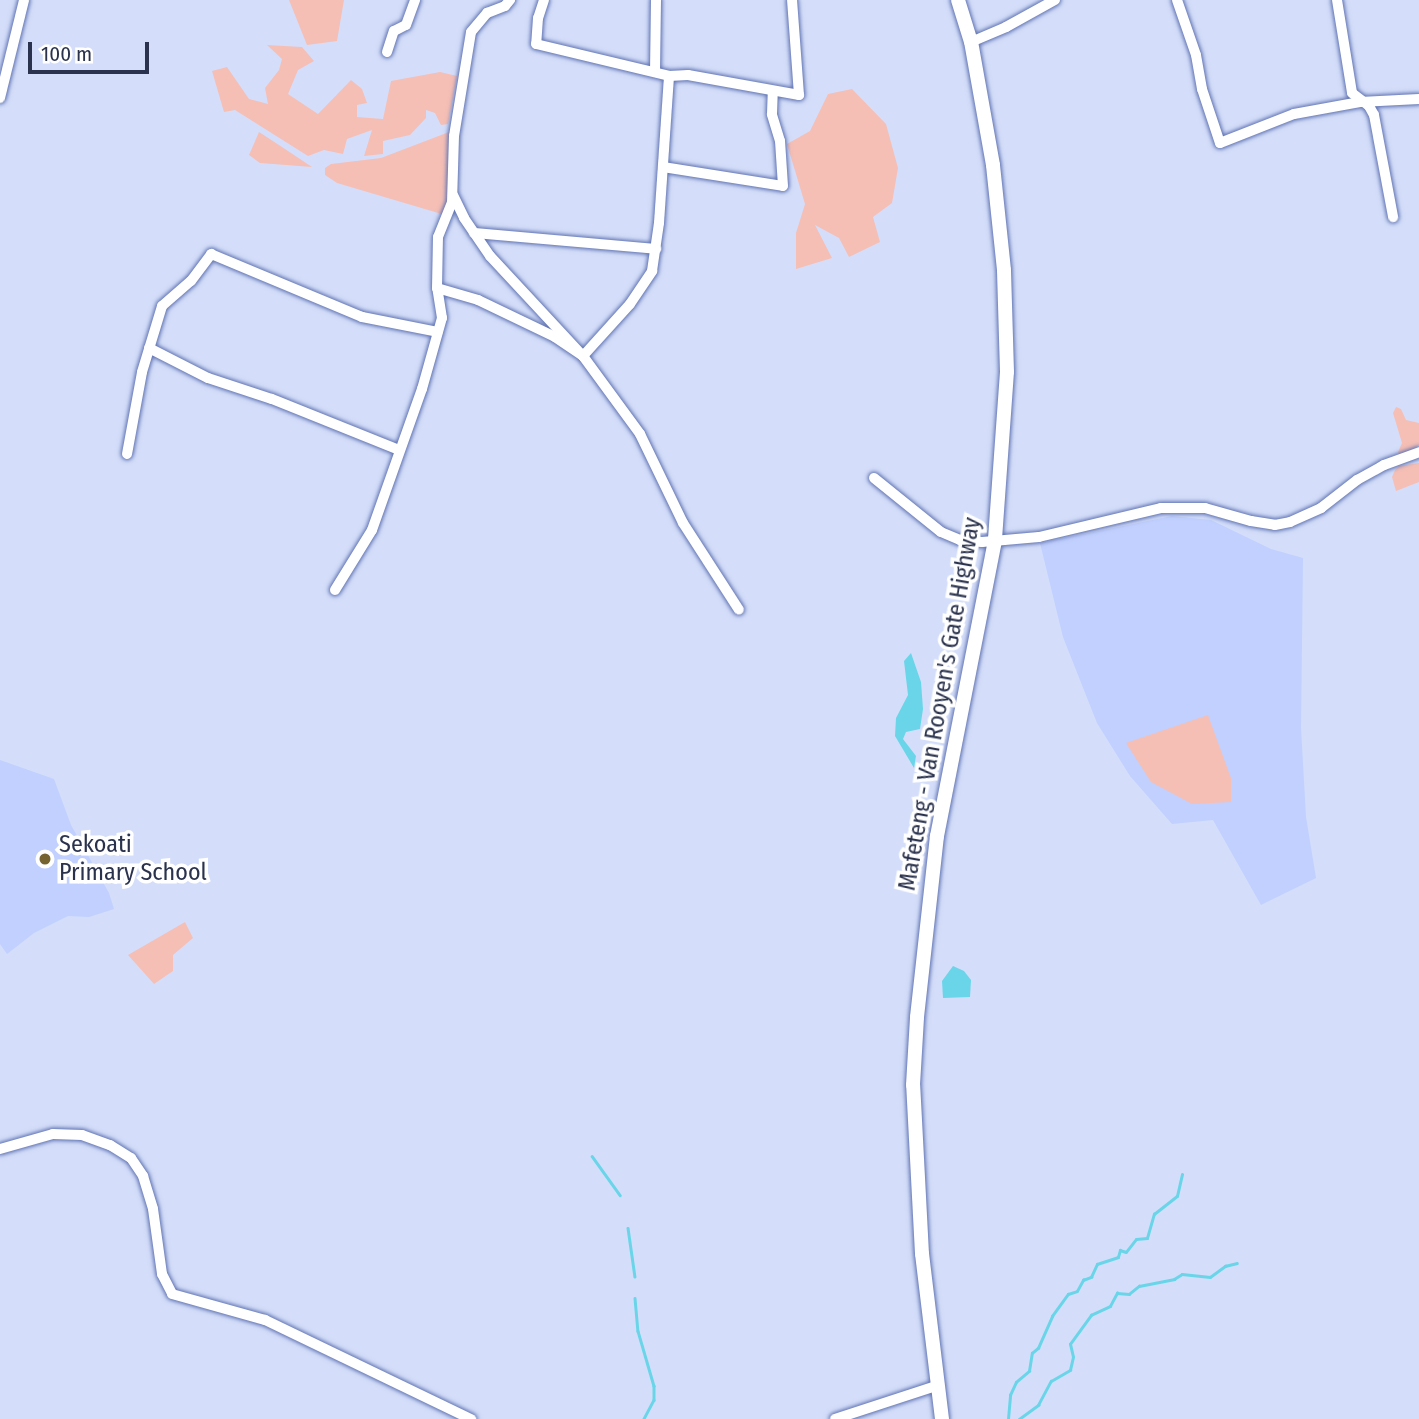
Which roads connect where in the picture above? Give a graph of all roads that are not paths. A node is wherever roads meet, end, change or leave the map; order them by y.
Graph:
1 (24, 0) edge
2 (415, 0) edge
3 (510, 0) edge
4 (544, 0) edge
5 (656, 0) edge
6 (792, 0) edge
7 (958, 0) edge
8 (1055, 0) edge
9 (1177, 0) edge
10 (1337, 0) edge
11 (971, 42) junction
12 (387, 52) dead end
13 (655, 72) junction
14 (668, 76) junction
15 (773, 90) junction
16 (0, 98) edge
17 (1419, 99) edge
18 (1360, 102) junction
19 (663, 167) junction
20 (453, 194) junction
21 (1393, 217) dead end
22 (474, 233) junction
23 (656, 249) junction
24 (437, 288) junction
25 (438, 332) junction
26 (149, 348) junction
27 (583, 356) junction
28 (399, 450) junction
29 (1419, 452) edge
30 (127, 454) dead end
31 (874, 478) dead end
32 (995, 539) junction
33 (335, 590) dead end
34 (739, 610) dead end
35 (0, 1149) edge
36 (936, 1386) junction
37 (471, 1419) edge
38 (835, 1419) edge
39 (942, 1419) edge

1 - 16 street
2 - 12 street
3 - 20 street
4 - 13 street
5 - 13 street
6 - 15 street
7 - 11 main road, Mafeteng - Van Rooyen's Gate Highway
8 - 11 street
9 - 18 street
10 - 18 street
11 - 32 main road, Mafeteng - Van Rooyen's Gate Highway
13 - 14 street
14 - 15 street
14 - 19 street
15 - 19 street
17 - 18 street
18 - 21 street
19 - 23 street
20 - 22 street
20 - 24 street
22 - 23 street
22 - 27 street
23 - 27 street
24 - 25 street
24 - 27 street
25 - 26 street
25 - 28 street
26 - 28 street
26 - 30 street
27 - 34 street
28 - 33 street
29 - 32 street
31 - 32 street
32 - 36 main road, Mafeteng - Van Rooyen's Gate Highway
35 - 37 street
36 - 38 street
36 - 39 main road, Mafeteng - Van Rooyen's Gate Highway

